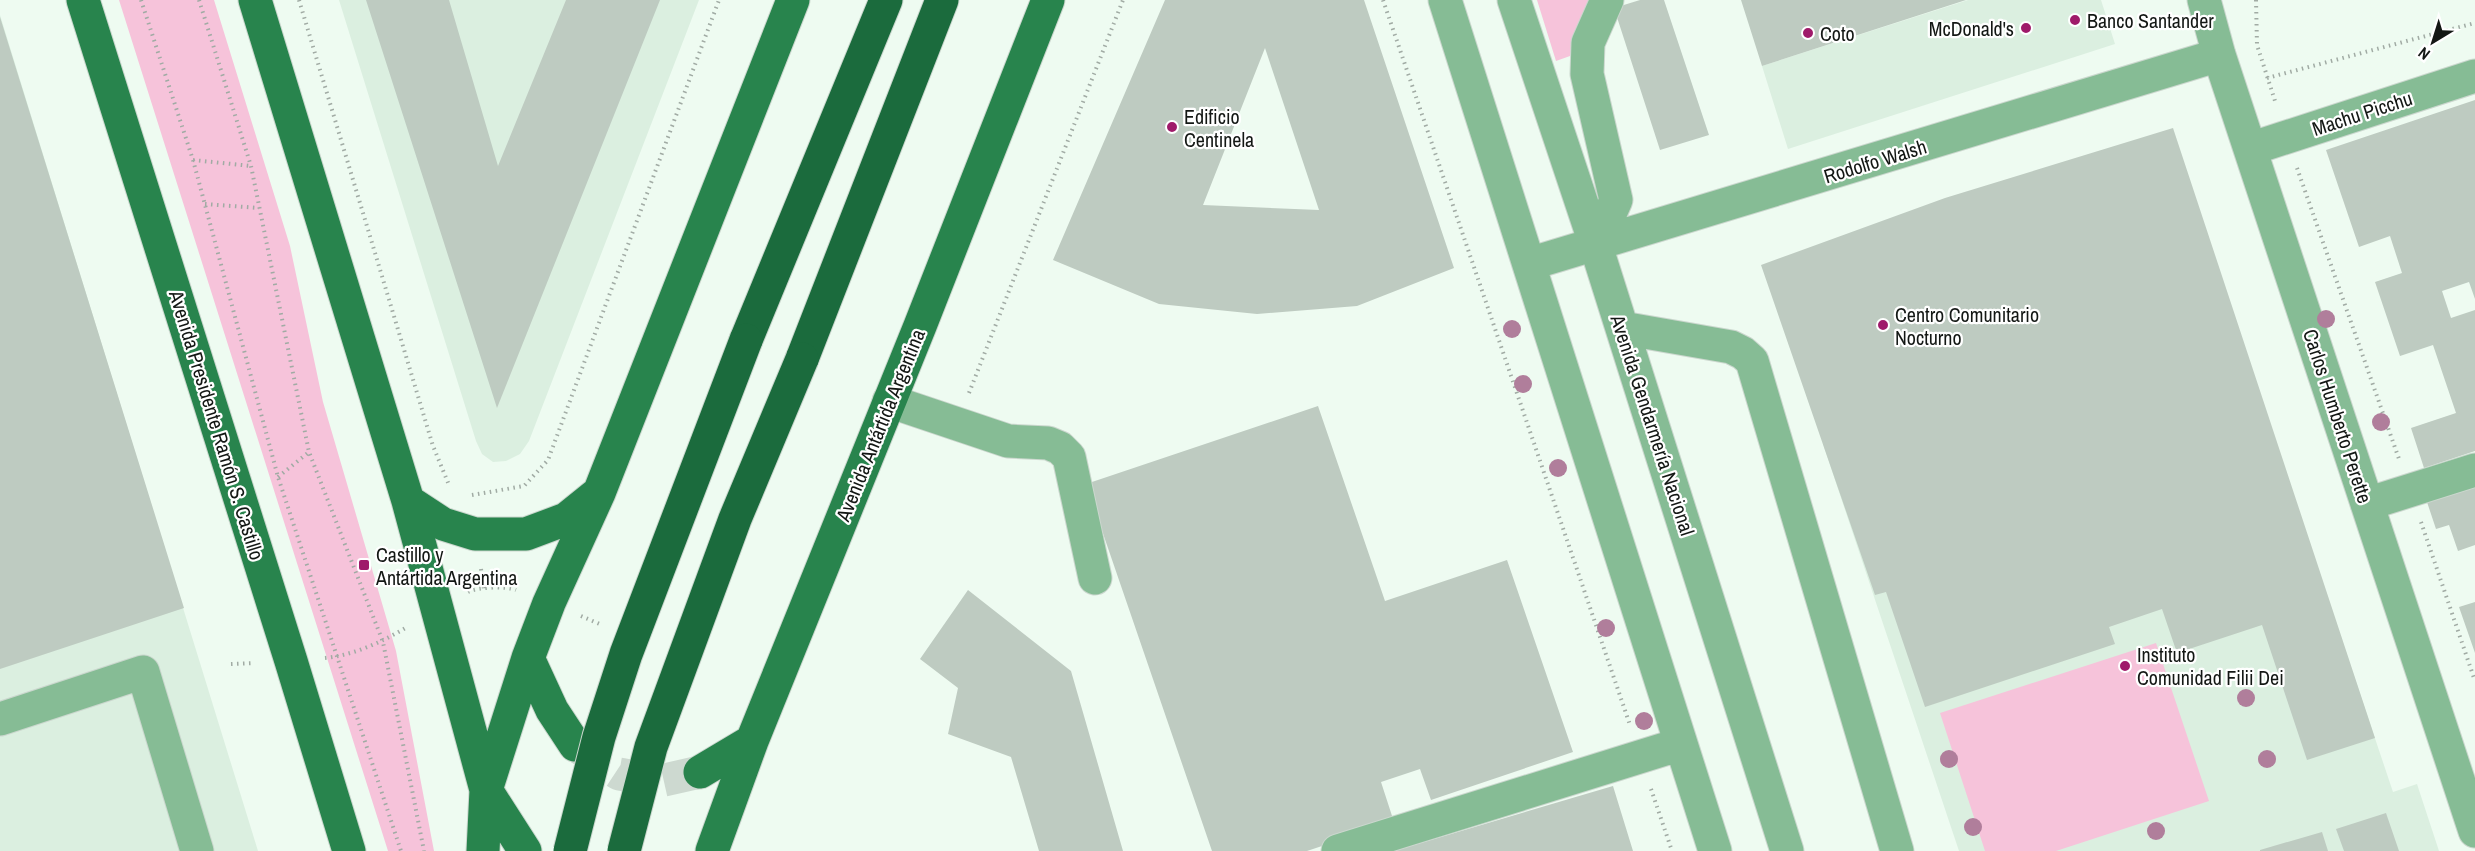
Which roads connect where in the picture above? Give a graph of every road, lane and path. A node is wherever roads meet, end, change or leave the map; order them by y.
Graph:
1 (83, 0) edge
2 (141, 0) edge
3 (199, 0) edge
4 (255, 0) edge
5 (299, 0) edge
6 (718, 0) edge
7 (793, 0) edge
8 (877, 0) edge
9 (886, 0) edge
10 (942, 0) edge
11 (1048, 0) edge
12 (1123, 0) edge
13 (1383, 0) edge
14 (1445, 0) edge
15 (1514, 0) edge
16 (1607, 0) edge
17 (2204, 0) edge
18 (2256, 0) edge
19 (2475, 23) edge
20 (2219, 55) junction
21 (2475, 76) edge
22 (2267, 78) junction
23 (848, 95) junction
24 (2286, 137) junction
25 (2250, 149) junction
26 (193, 160) junction
27 (250, 166) junction
28 (205, 204) junction
29 (259, 208) junction
30 (1596, 246) junction
31 (1529, 264) junction
32 (1622, 328) junction
33 (890, 401) junction
34 (957, 423) junction
35 (309, 452) junction
36 (2475, 470) edge
37 (278, 477) junction
38 (456, 488) dead end
39 (464, 491) dead end
40 (2411, 491) junction
41 (599, 493) junction
42 (408, 501) junction
43 (2367, 504) junction
44 (1095, 578) dead end
45 (528, 658) junction
46 (2475, 681) edge
47 (0, 719) edge
48 (752, 741) junction
49 (1681, 744) junction
50 (574, 745) tunnel mouth
51 (1641, 757) junction
52 (700, 772) tunnel mouth
53 (486, 790) junction
54 (2475, 831) edge
55 (197, 851) edge
56 (349, 851) edge
57 (400, 851) edge
58 (424, 851) edge
59 (483, 851) edge
60 (525, 851) edge
61 (570, 851) edge
62 (624, 851) edge
63 (712, 851) edge
64 (1338, 851) edge
65 (1672, 851) edge
66 (1715, 851) edge
67 (1787, 851) edge
68 (1897, 851) edge

1 - 56 main road, Avenida Presidente Ramón S. Castillo
2 - 26 path
3 - 27 path
4 - 42 main road
5 - 38 path
6 - 39 path
7 - 41 main road
8 - 23 highway
9 - 23 highway
10 - 62 highway, bridge
11 - 33 main road, Avenida Antártida Argentina
12 - 34 path
13 - 51 path
14 - 31 street
15 - 30 street, Avenida Gendarmería Nacional
16 - 30 street
17 - 20 street, Carlos Humberto Perette
18 - 22 path
19 - 22 path
20 - 25 street, Carlos Humberto Perette
20 - 30 street, Rodolfo Walsh
21 - 24 street, Machu Picchu
22 - 24 path
23 - 61 highway, bridge
24 - 25 street, Machu Picchu
24 - 40 path
25 - 43 street, Carlos Humberto Perette
26 - 27 path
26 - 28 path
27 - 29 path
28 - 29 path
28 - 37 path
29 - 35 path
30 - 31 street, Rodolfo Walsh
30 - 32 street, Avenida Gendarmería Nacional
31 - 49 street
32 - 67 street, Avenida Gendarmería Nacional
32 - 68 street
33 - 34 street
33 - 48 main road, Avenida Antártida Argentina
34 - 44 street
35 - 37 path
35 - 58 path
36 - 40 street
37 - 57 path
40 - 43 street
40 - 46 path
41 - 42 main road
41 - 45 main road
42 - 53 main road
43 - 54 street, Carlos Humberto Perette
45 - 50 main road
45 - 53 main road
47 - 55 street
48 - 52 main road
48 - 63 main road, Avenida Antártida Argentina
49 - 51 street
49 - 66 street
51 - 64 street
51 - 65 path
53 - 59 main road
53 - 60 main road

